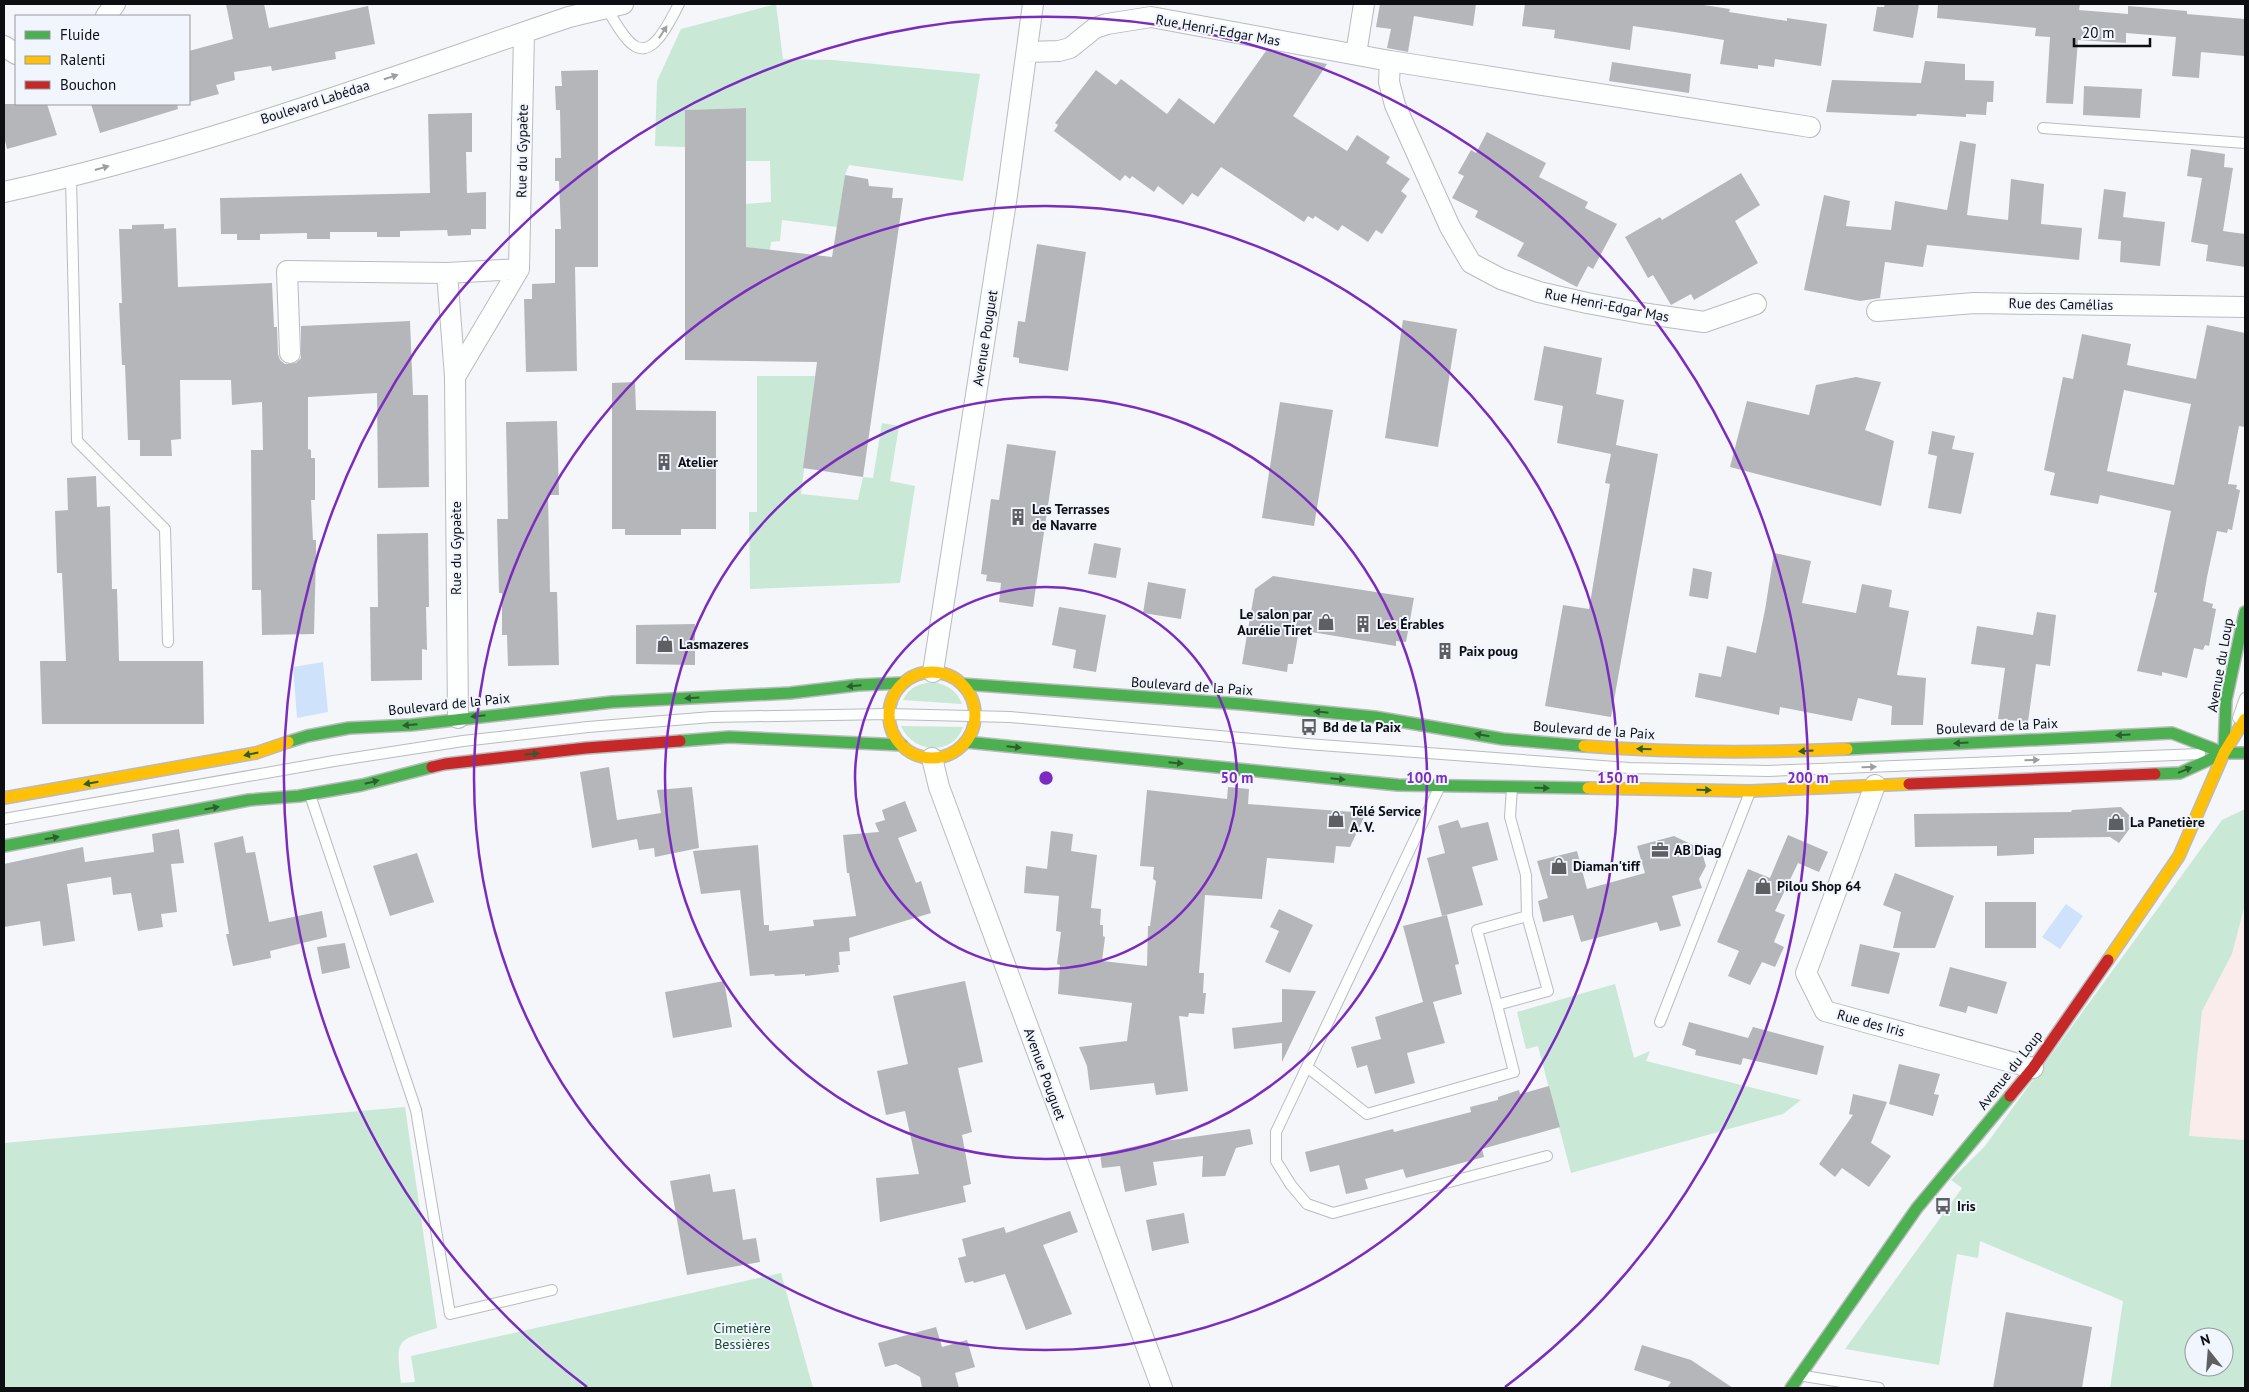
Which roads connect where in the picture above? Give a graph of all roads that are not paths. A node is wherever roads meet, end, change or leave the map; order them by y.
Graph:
1 (115, 4) edge
2 (679, 4) edge
3 (1033, 4) edge
4 (1364, 4) edge
5 (615, 6) edge
6 (567, 11) edge
7 (107, 15) edge
8 (524, 33) junction
9 (4, 46) edge
10 (1027, 52) junction
11 (15, 53) edge
12 (1356, 54) junction
13 (1390, 61) junction
14 (1810, 127) dead end
15 (2043, 128) dead end
16 (2245, 142) edge
17 (71, 177) junction
18 (4, 192) edge
19 (519, 269) junction
20 (447, 273) junction
21 (1756, 304) dead end
22 (2245, 307) edge
23 (1877, 311) dead end
24 (290, 353) dead end
25 (455, 377) junction
26 (2245, 612) edge
27 (168, 642) dead end
28 (933, 672) junction
29 (903, 683) junction
30 (962, 684) junction
31 (2245, 698) edge
32 (889, 714) junction
33 (975, 716) junction
34 (458, 718) junction
35 (2245, 719) edge
36 (966, 742) junction
37 (902, 745) junction
38 (1890, 747) junction
39 (2224, 753) junction
40 (2245, 753) edge
41 (932, 758) junction
42 (1768, 771) junction
43 (1875, 785) junction
44 (1440, 786) junction
45 (1512, 787) junction
46 (1750, 791) junction
47 (310, 794) junction
48 (4, 798) edge
49 (4, 820) edge
50 (4, 846) edge
51 (1526, 916) junction
52 (1497, 1005) junction
53 (1660, 1022) dead end
54 (1307, 1068) junction
55 (2033, 1068) junction
56 (1547, 1156) dead end
57 (552, 1290) dead end
58 (1800, 1375) junction
59 (1162, 1388) edge
60 (1791, 1388) edge
61 (1878, 1388) edge

1 - 7 street
5 -> 2 lane
3 - 10 street, Avenue Pouguet
4 - 12 street
5 - 6 street, Boulevard Labédaa
6 - 8 street, Boulevard Labédaa
17 -> 8 street, Boulevard Labédaa
8 - 19 street, Rue du Gypaète
9 - 11 street
10 - 12 street, Rue Henri-Edgar Mas
10 - 28 street, Avenue Pouguet
12 - 13 street, Rue Henri-Edgar Mas
13 - 14 street, Rue Henri-Edgar Mas
13 - 21 street, Rue Henri-Edgar Mas
15 - 16 lane
17 - 18 street, Boulevard Labédaa
17 - 27 lane
19 - 20 street
19 - 25 street, Rue du Gypaète
20 - 24 street
20 - 25 street, Rue du Gypaète
22 - 23 street, Rue des Camélias
25 - 34 street, Rue du Gypaète
26 - 39 main road, Avenue du Loup
28 - 29 main road
28 - 30 main road
29 - 32 main road
29 -> 34 main road, Boulevard de la Paix
30 - 33 main road
38 -> 30 main road, Boulevard de la Paix
31 - 39 lane
32 - 33 lane
32 - 37 main road
32 - 49 lane
33 - 36 main road
33 - 42 lane
34 -> 48 main road, Boulevard de la Paix
35 - 39 main road, Avenue du Loup
36 - 41 main road
36 -> 44 main road, Boulevard de la Paix
37 - 41 main road
47 -> 37 main road
39 -> 38 main road, Boulevard de la Paix
38 - 42 lane
39 - 40 main road, Boulevard de la Paix
42 -> 39 lane
43 -> 39 main road, Boulevard de la Paix
39 - 55 main road, Avenue du Loup
41 - 59 street, Avenue Pouguet
43 - 46 main road, Boulevard de la Paix
43 - 55 street, Rue des Iris
44 - 45 main road, Boulevard de la Paix
44 - 54 lane
45 -> 46 main road, Boulevard de la Paix
45 - 51 lane
46 - 53 lane
50 -> 47 main road
47 - 57 lane
51 - 52 lane
51 - 52 lane
52 - 54 lane
54 - 56 lane
55 - 58 main road, Avenue du Loup
58 - 60 main road, Avenue du Loup
58 - 61 lane

